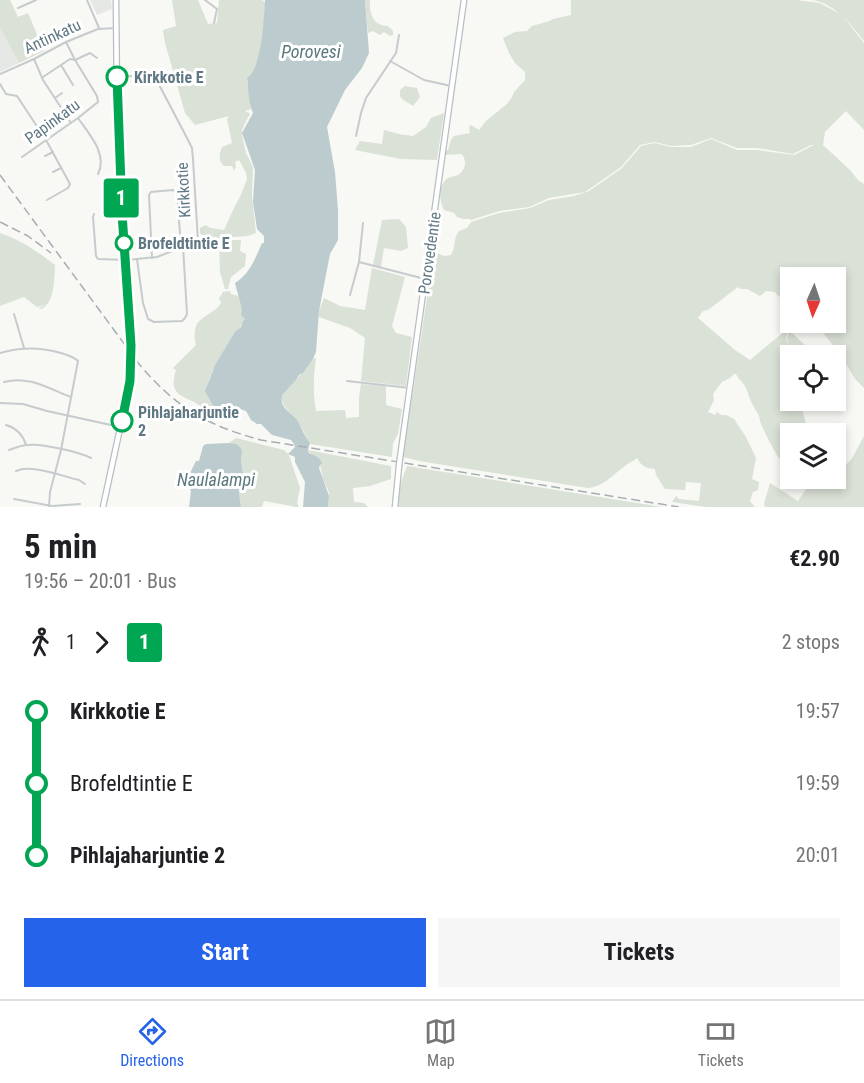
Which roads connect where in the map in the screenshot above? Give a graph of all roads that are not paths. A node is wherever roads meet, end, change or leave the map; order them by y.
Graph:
1 (36, 0) edge
2 (87, 0) edge
3 (116, 0) edge
4 (205, 0) edge
5 (464, 0) edge
6 (18, 8) dead end
7 (214, 23) dead end
8 (99, 28) junction
9 (116, 28) junction
10 (399, 35) dead end
11 (66, 42) junction
12 (97, 58) dead end
13 (34, 59) junction
14 (75, 60) junction
15 (390, 61) junction
16 (61, 65) junction
17 (0, 74) edge
18 (117, 77) junction
19 (42, 78) junction
20 (0, 84) edge
21 (73, 85) dead end
22 (452, 87) junction
23 (62, 93) dead end
24 (55, 98) junction
25 (78, 118) junction
26 (71, 123) junction
27 (356, 136) dead end
28 (46, 140) junction
29 (53, 152) junction
30 (45, 156) dead end
31 (22, 157) dead end
32 (61, 168) junction
33 (53, 172) dead end
34 (98, 174) dead end
35 (47, 200) dead end
36 (94, 214) dead end
37 (363, 223) dead end
38 (182, 247) junction
39 (152, 258) junction
40 (125, 259) junction
41 (136, 259) junction
42 (358, 262) junction
43 (426, 279) junction
44 (350, 295) dead end
45 (14, 314) dead end
46 (24, 348) junction
47 (0, 353) edge
48 (347, 381) dead end
49 (4, 382) dead end
50 (410, 388) junction
51 (71, 398) junction
52 (0, 403) edge
53 (68, 416) junction
54 (6, 425) dead end
55 (120, 427) junction
56 (26, 445) junction
57 (9, 450) dead end
58 (61, 450) junction
59 (91, 458) dead end
60 (16, 471) dead end
61 (54, 474) junction
62 (85, 484) dead end
63 (14, 499) dead end
64 (80, 504) dead end
65 (49, 506) edge
66 (103, 507) edge
67 (395, 507) edge

1 - 6 street
2 - 8 street
3 - 9 street
4 - 7 street
5 - 22 street, Porovedentie
8 - 9 street, Antinkatu
8 - 11 street, Antinkatu
9 - 18 street
10 - 15 street
11 - 13 street, Antinkatu
11 - 14 street, Papinkatu
12 - 14 street
13 - 17 street, Antinkatu
13 - 19 street
14 - 16 street
14 - 25 street, Papinkatu
15 - 22 street
15 - 27 street
16 - 19 street
16 - 21 street
18 - 38 street, Kirkkotie
18 - 40 street
19 - 24 street
20 - 28 street
22 - 43 street, Porovedentie
23 - 24 street
24 - 26 street
25 - 26 street, Papinkatu
25 - 34 street
26 - 28 street, Papinkatu
28 - 29 street
28 - 31 street, Papinkatu
29 - 30 street
29 - 32 street
32 - 33 street
32 - 35 street
36 - 40 street
37 - 42 street
38 - 39 street
38 - 39 street
38 - 41 street
39 - 41 street
40 - 41 street
40 - 55 street, bridge
42 - 43 street
42 - 44 street
43 - 50 street, Porovedentie
45 - 46 street
46 - 47 street
46 - 51 street
48 - 50 street
49 - 51 street
50 - 67 street, Porovedentie, bridge
51 - 53 street
52 - 53 street
53 - 55 street
53 - 58 street
54 - 56 street
55 - 66 street
56 - 57 street
56 - 58 street
58 - 59 street
58 - 61 street
60 - 61 street
61 - 62 street
61 - 65 street
63 - 65 street
64 - 65 street

